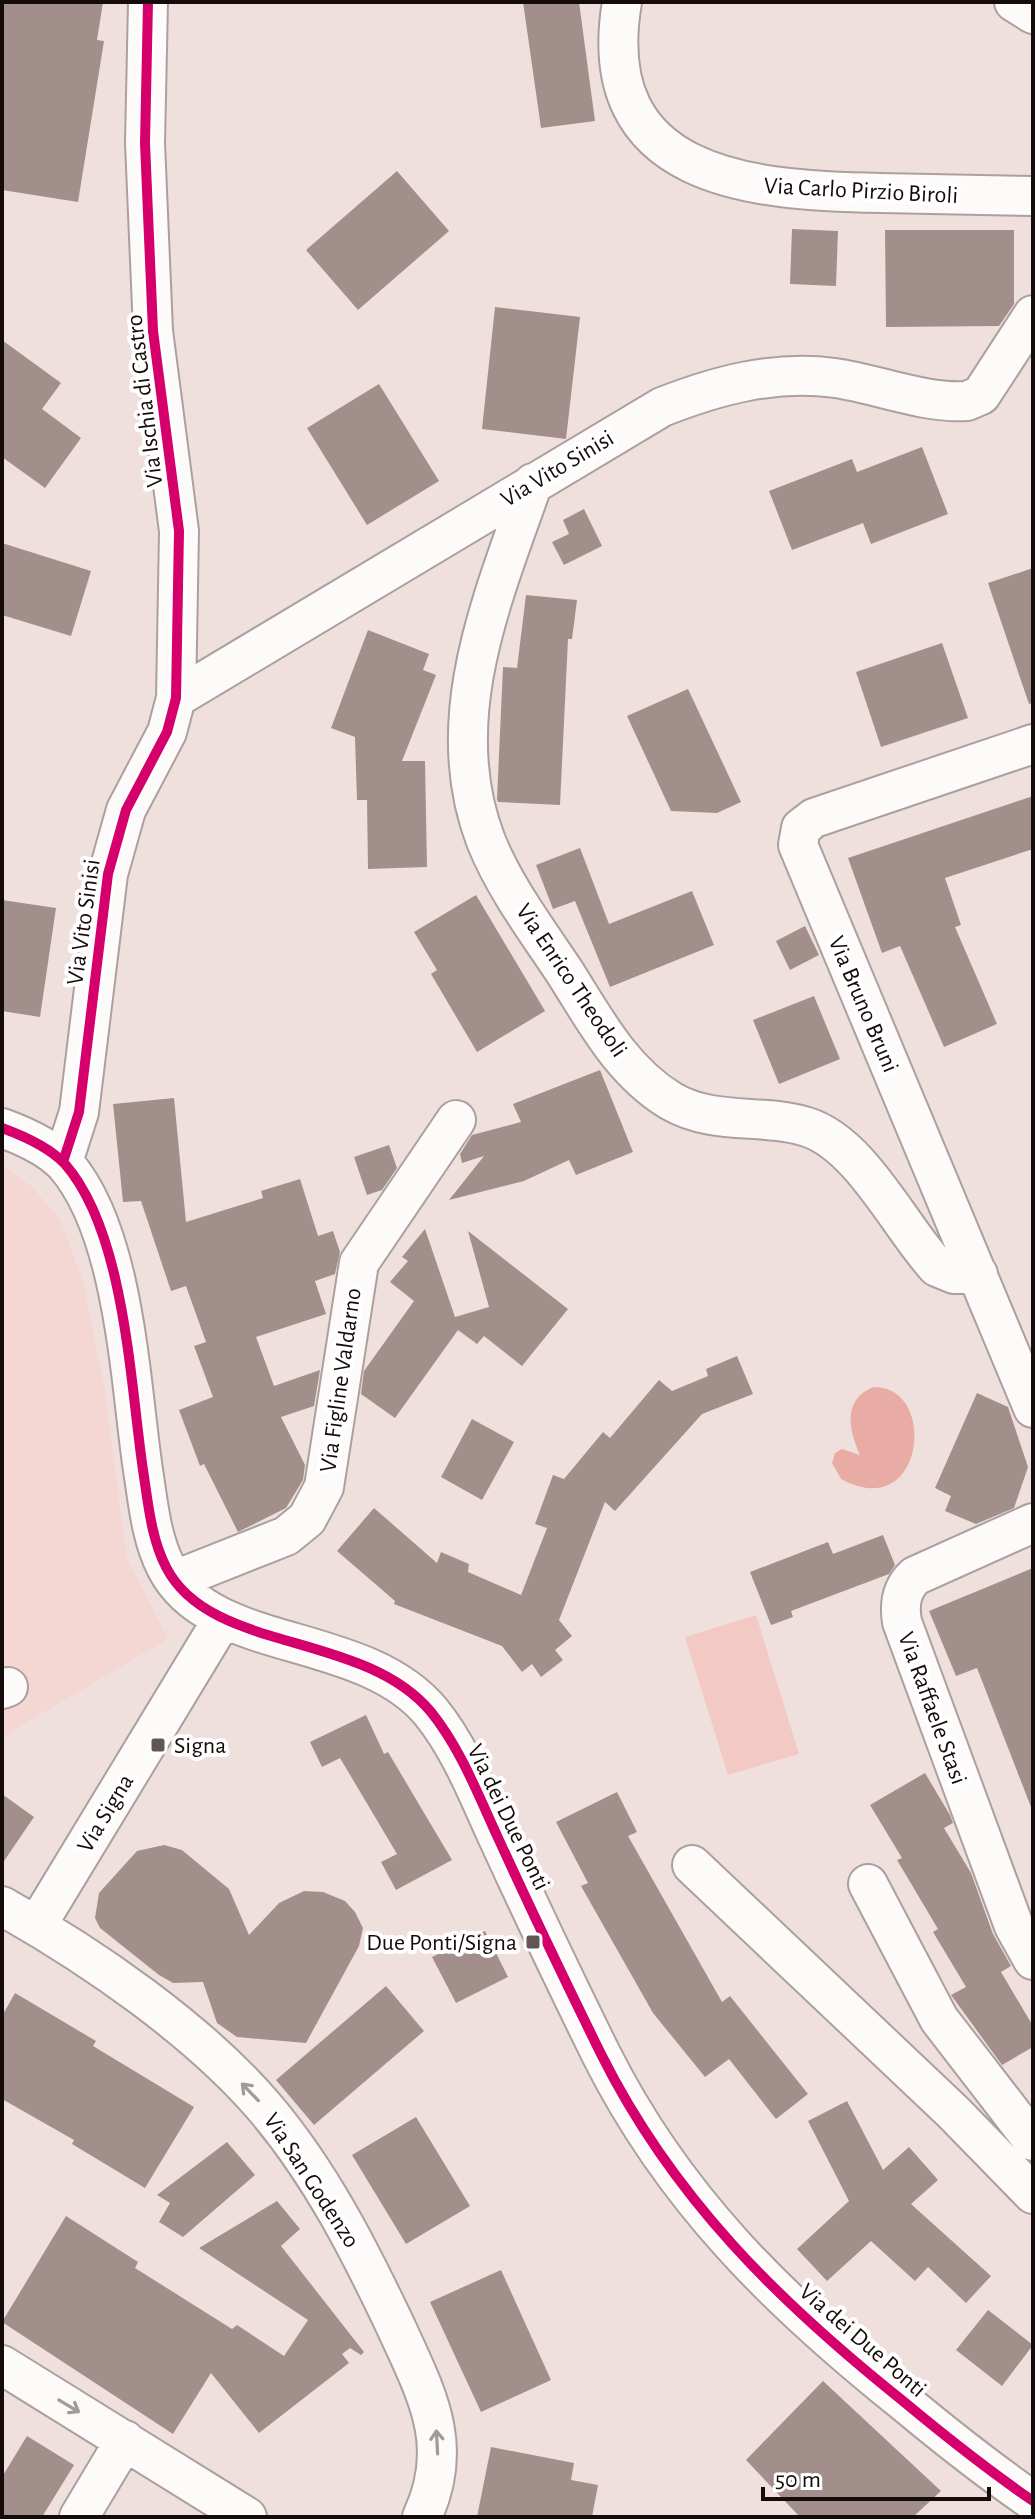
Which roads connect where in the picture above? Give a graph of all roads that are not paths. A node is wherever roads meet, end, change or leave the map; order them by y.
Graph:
1 (148, 2) edge
2 (622, 2) edge
3 (1014, 2) edge
4 (1033, 14) edge
5 (1033, 196) edge
6 (1033, 315) edge
7 (533, 483) junction
8 (176, 698) junction
9 (1033, 744) edge
10 (456, 1120) dead end
11 (2, 1128) edge
12 (63, 1162) junction
13 (978, 1274) junction
14 (1033, 1408) edge
15 (1033, 1523) edge
16 (175, 1580) junction
17 (222, 1620) junction
18 (692, 1865) dead end
19 (868, 1884) dead end
20 (2, 1906) edge
21 (37, 1925) junction
22 (1033, 1960) edge
23 (1033, 2141) edge
24 (1033, 2194) edge
25 (2, 2365) edge
26 (125, 2440) junction
27 (1033, 2501) edge
28 (79, 2517) edge
29 (247, 2517) edge
30 (422, 2517) edge

1 - 8 street, Via Ischia di Castro
2 - 5 street, Via Carlo Pirzio Biroli
3 - 4 street
6 - 7 street, Via Vito Sinisi
7 - 8 street, Via Vito Sinisi
7 - 13 street, Via Enrico Theodoli
8 - 12 street, Via Vito Sinisi
9 - 13 street, Via Bruno Bruni
10 - 16 street, Via Figline Valdarno
11 - 12 street, Via dei Due Ponti
12 - 16 street, Via dei Due Ponti
13 - 14 street, Via Bruno Bruni
15 - 22 street, Via Raffaele Stasi
16 - 17 street, Via dei Due Ponti
17 - 21 street, Via Signa
17 - 27 street, Via dei Due Ponti
18 - 24 street
19 - 23 street
20 - 21 street, Via San Godenzo
30 -> 21 street, Via San Godenzo
25 -> 26 street
26 - 28 street
26 - 29 street

